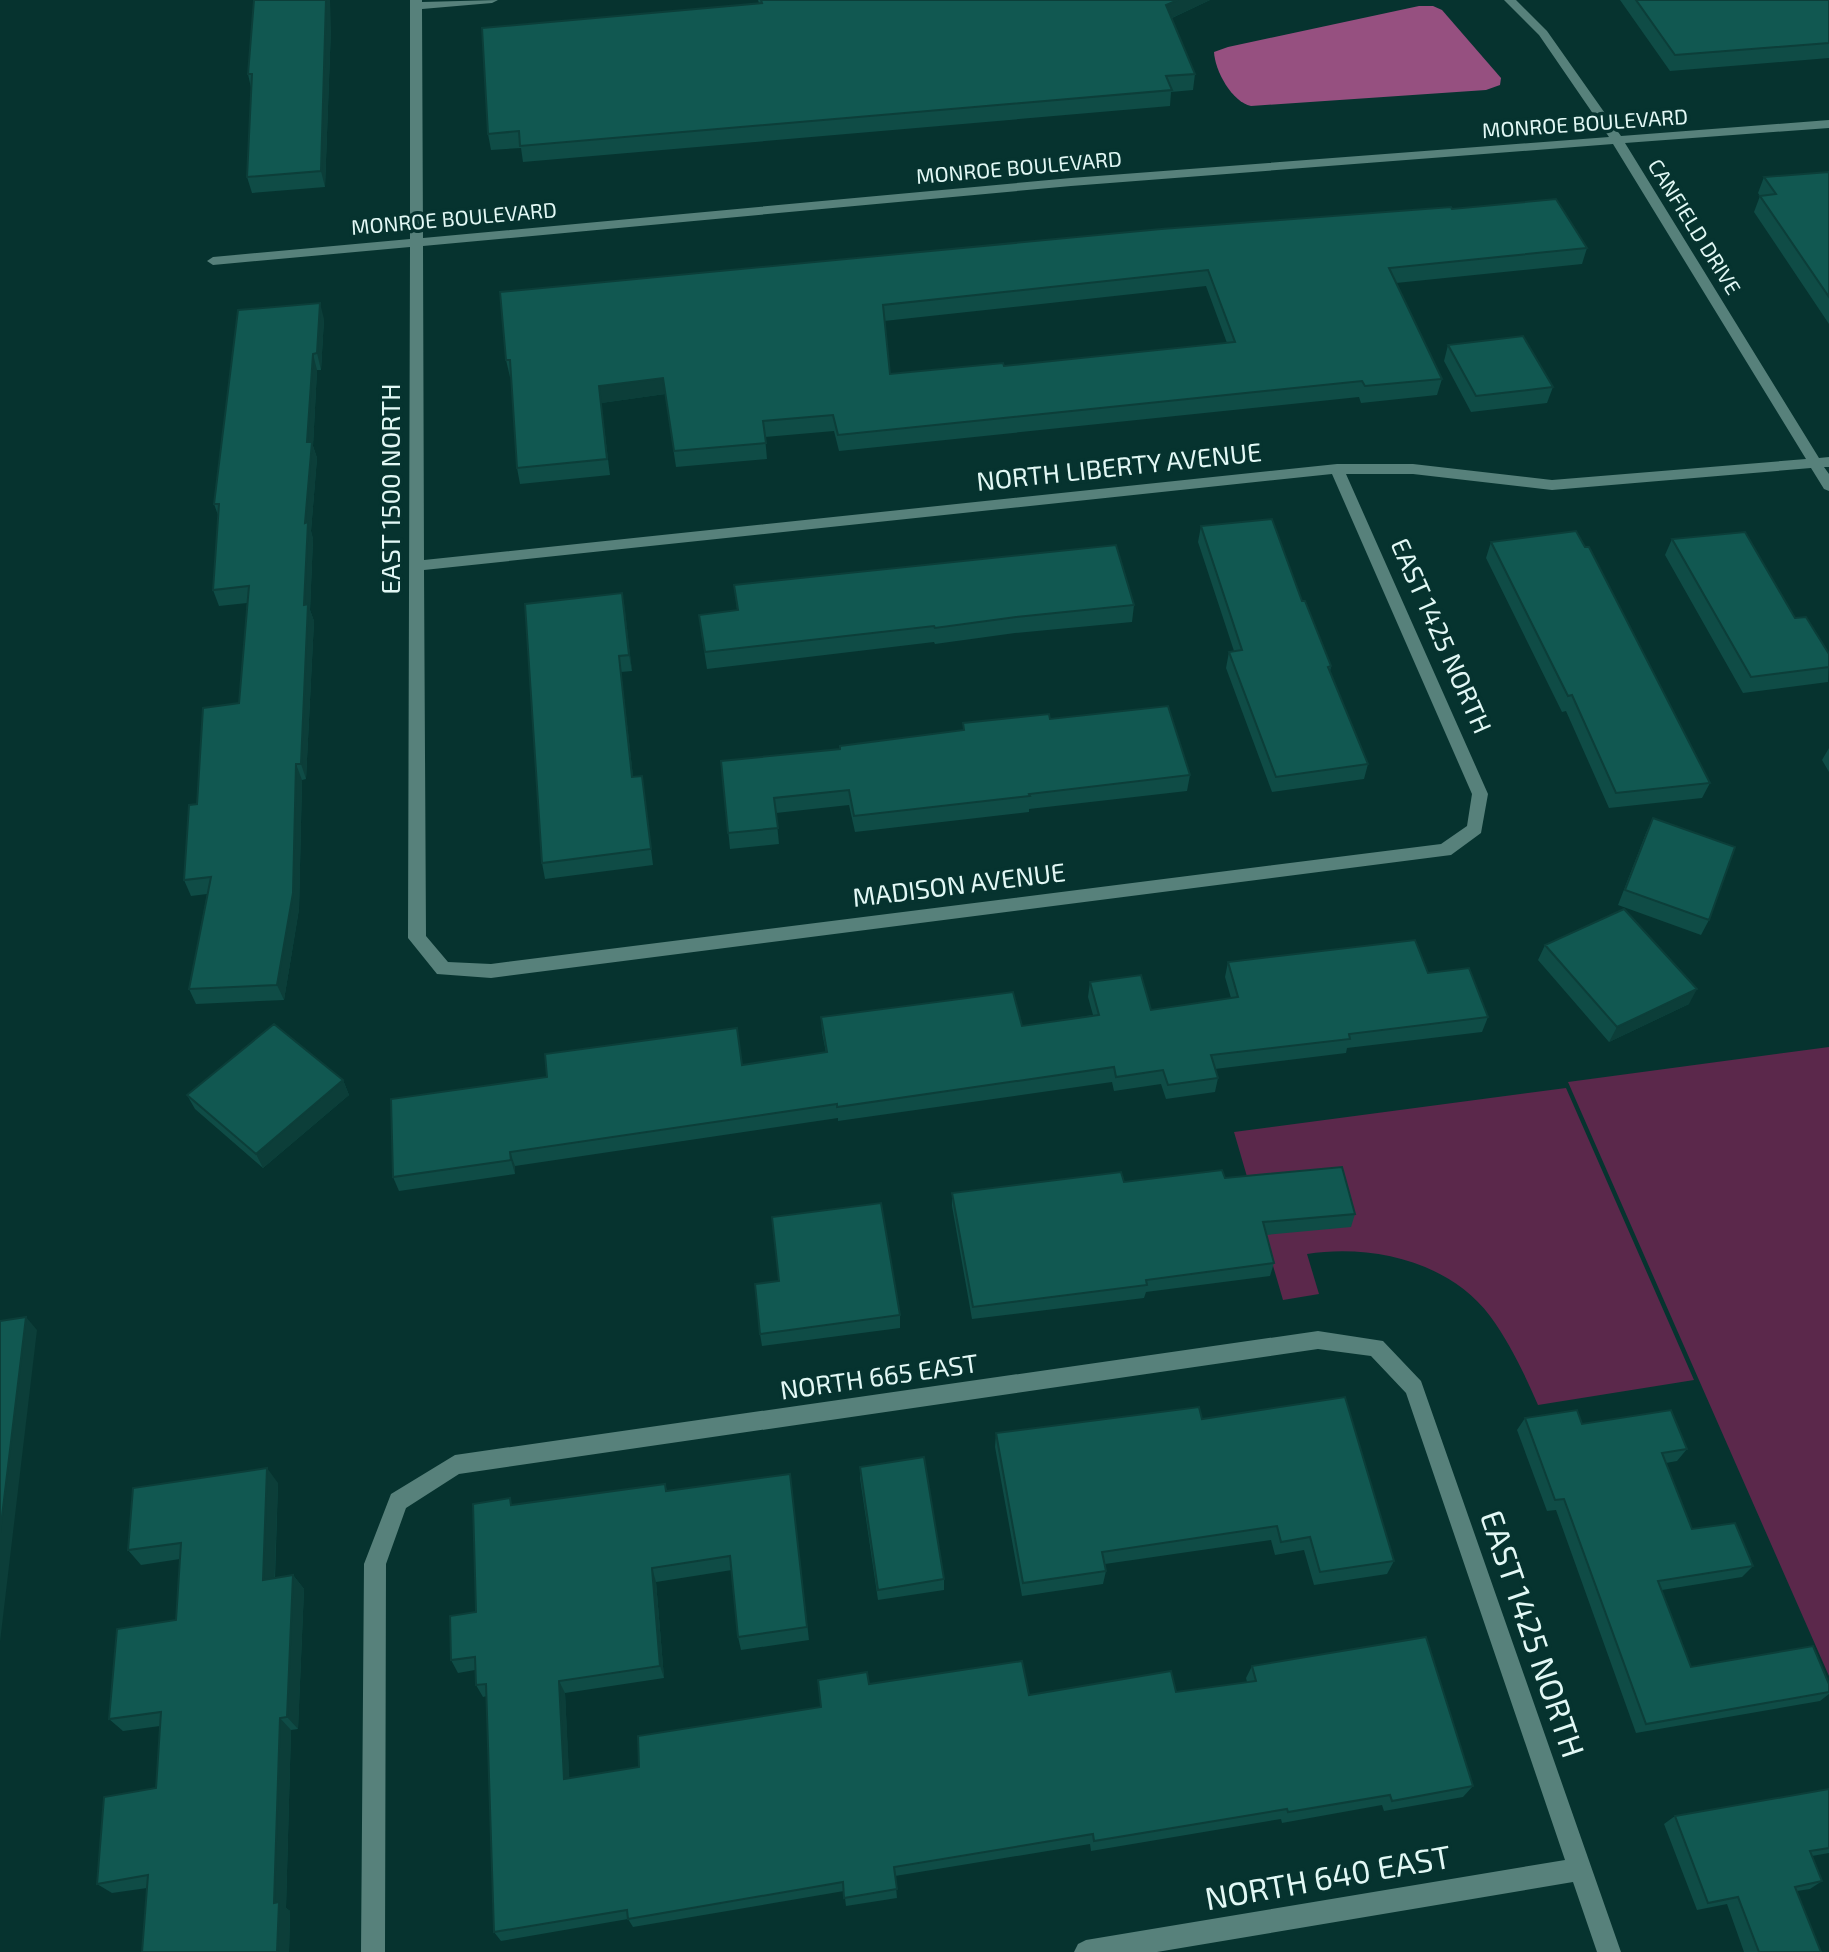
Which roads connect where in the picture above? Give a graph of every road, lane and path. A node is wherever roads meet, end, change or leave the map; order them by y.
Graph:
1 (492, 0) edge
2 (1510, 0) edge
3 (416, 3) edge
4 (1829, 124) edge
5 (1617, 140) junction
6 (416, 242) junction
7 (213, 261) dead end
8 (1822, 463) edge
9 (1337, 469) junction
10 (1829, 486) edge
11 (416, 566) junction
12 (1475, 829) joint
13 (443, 969) joint
14 (1377, 1347) joint
15 (1580, 1869) junction
16 (373, 1952) edge
17 (1086, 1952) edge
18 (1609, 1952) edge

1 - 3 street
2 - 5 street, CANFIELD DRIVE
3 - 6 street, EAST 1500 NORTH
4 - 5 street, MONROE BOULEVARD
5 - 6 street, MONROE BOULEVARD
5 - 8 street, CANFIELD DRIVE
6 - 7 street, MONROE BOULEVARD
6 - 11 street, EAST 1500 NORTH
8 - 9 street, NORTH LIBERTY AVENUE
8 - 10 street, CANFIELD DRIVE
9 - 11 street, NORTH LIBERTY AVENUE
9 - 12 street, EAST 1425 NORTH
11 - 13 street, EAST 1500 NORTH
12 - 13 street, MADISON AVENUE
14 - 15 street, EAST 1425 NORTH
14 - 16 street, NORTH 665 EAST
15 - 17 street, NORTH 640 EAST
15 - 18 street, EAST 1425 NORTH

